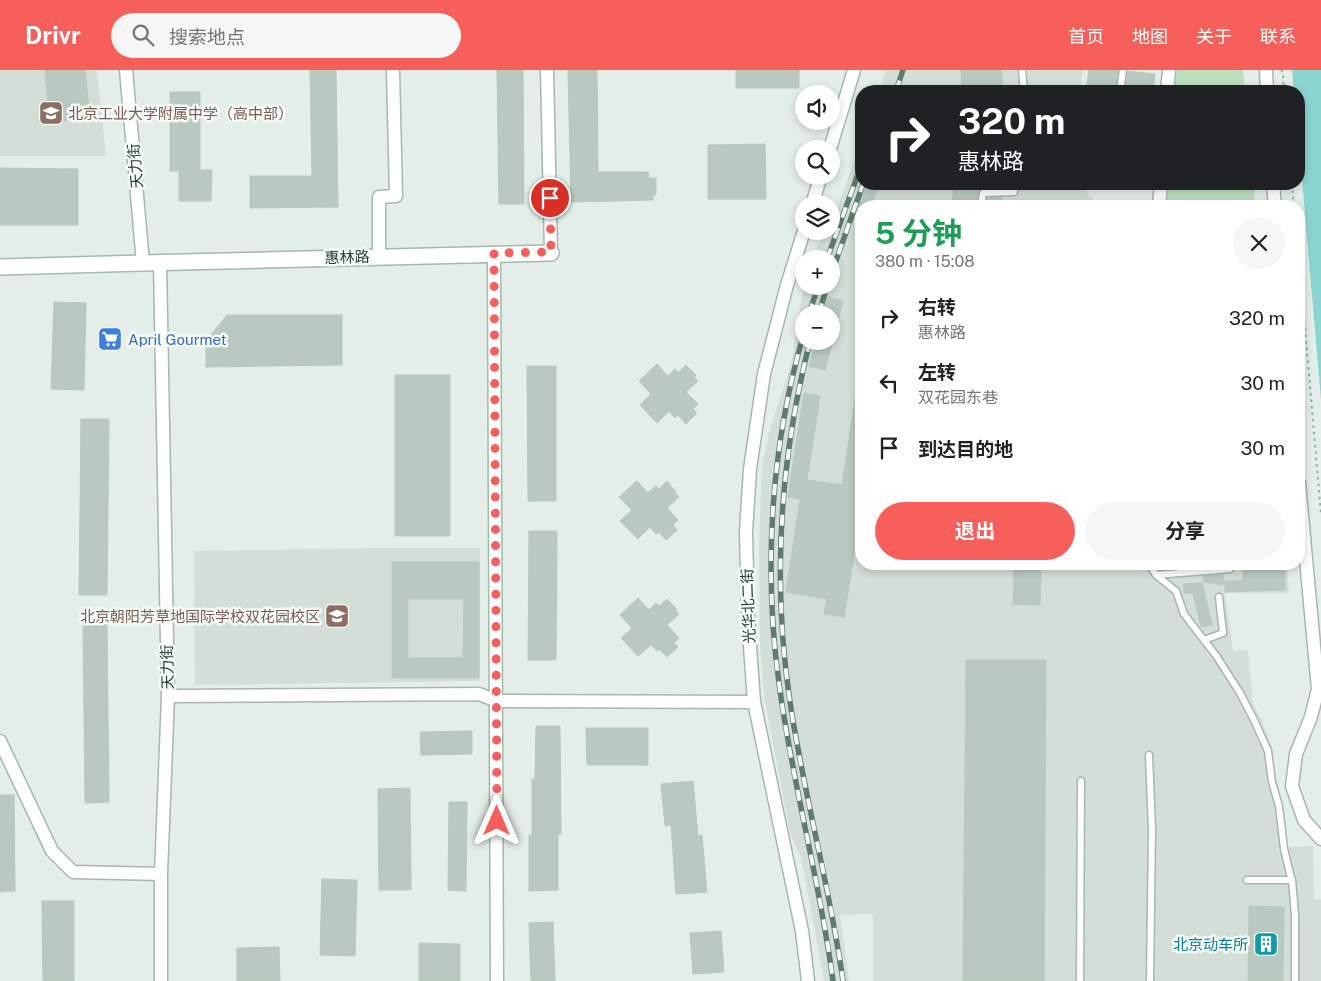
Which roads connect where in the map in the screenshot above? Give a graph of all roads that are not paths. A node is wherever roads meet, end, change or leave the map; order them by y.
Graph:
1 (126, 70) edge
2 (393, 70) edge
3 (547, 70) edge
4 (854, 70) edge
5 (1022, 70) edge
6 (1122, 70) edge
7 (1169, 70) edge
8 (1266, 70) edge
9 (1023, 85) edge
10 (1121, 85) edge
11 (1168, 85) edge
12 (1267, 85) edge
13 (833, 140) edge
14 (1014, 190) edge
15 (982, 200) edge
16 (801, 240) edge
17 (551, 252) joint
18 (494, 253) junction
19 (379, 256) junction
20 (160, 262) junction
21 (143, 263) junction
22 (0, 267) edge
23 (1305, 548) edge
24 (1153, 570) edge
25 (1215, 570) edge
26 (1156, 574) junction
27 (1219, 597) dead end
28 (1204, 640) junction
29 (168, 696) junction
30 (497, 701) junction
31 (754, 702) junction
32 (0, 741) edge
33 (1149, 755) dead end
34 (1081, 781) dead end
35 (1321, 839) edge
36 (161, 874) junction
37 (1291, 878) dead end
38 (1247, 880) dead end
39 (161, 981) edge
40 (497, 981) edge
41 (808, 981) edge
42 (1080, 981) edge
43 (1150, 981) edge
44 (1295, 981) edge

1 - 21 street, 天力街
2 - 19 street
3 - 17 street
4 - 13 street
5 - 9 lane
6 - 10 lane
7 - 11 street
8 - 12 street
14 - 15 lane
16 - 31 street, 光华北二街
17 - 18 street, 惠林路
18 - 19 street, 惠林路
18 - 30 street
19 - 20 street, 惠林路
20 - 21 street, 惠林路
20 - 29 street, 天力街
21 - 22 street, 惠林路
23 - 35 street
24 - 26 lane
25 - 26 lane
26 - 28 lane
27 - 28 lane
28 - 37 lane
29 - 30 street
29 - 36 street, 天力街
30 - 31 street
30 - 40 street
31 - 41 street, 光华北二街
32 - 36 street
33 - 43 lane
34 - 42 lane
36 - 39 street, 天力街
38 - 44 lane

